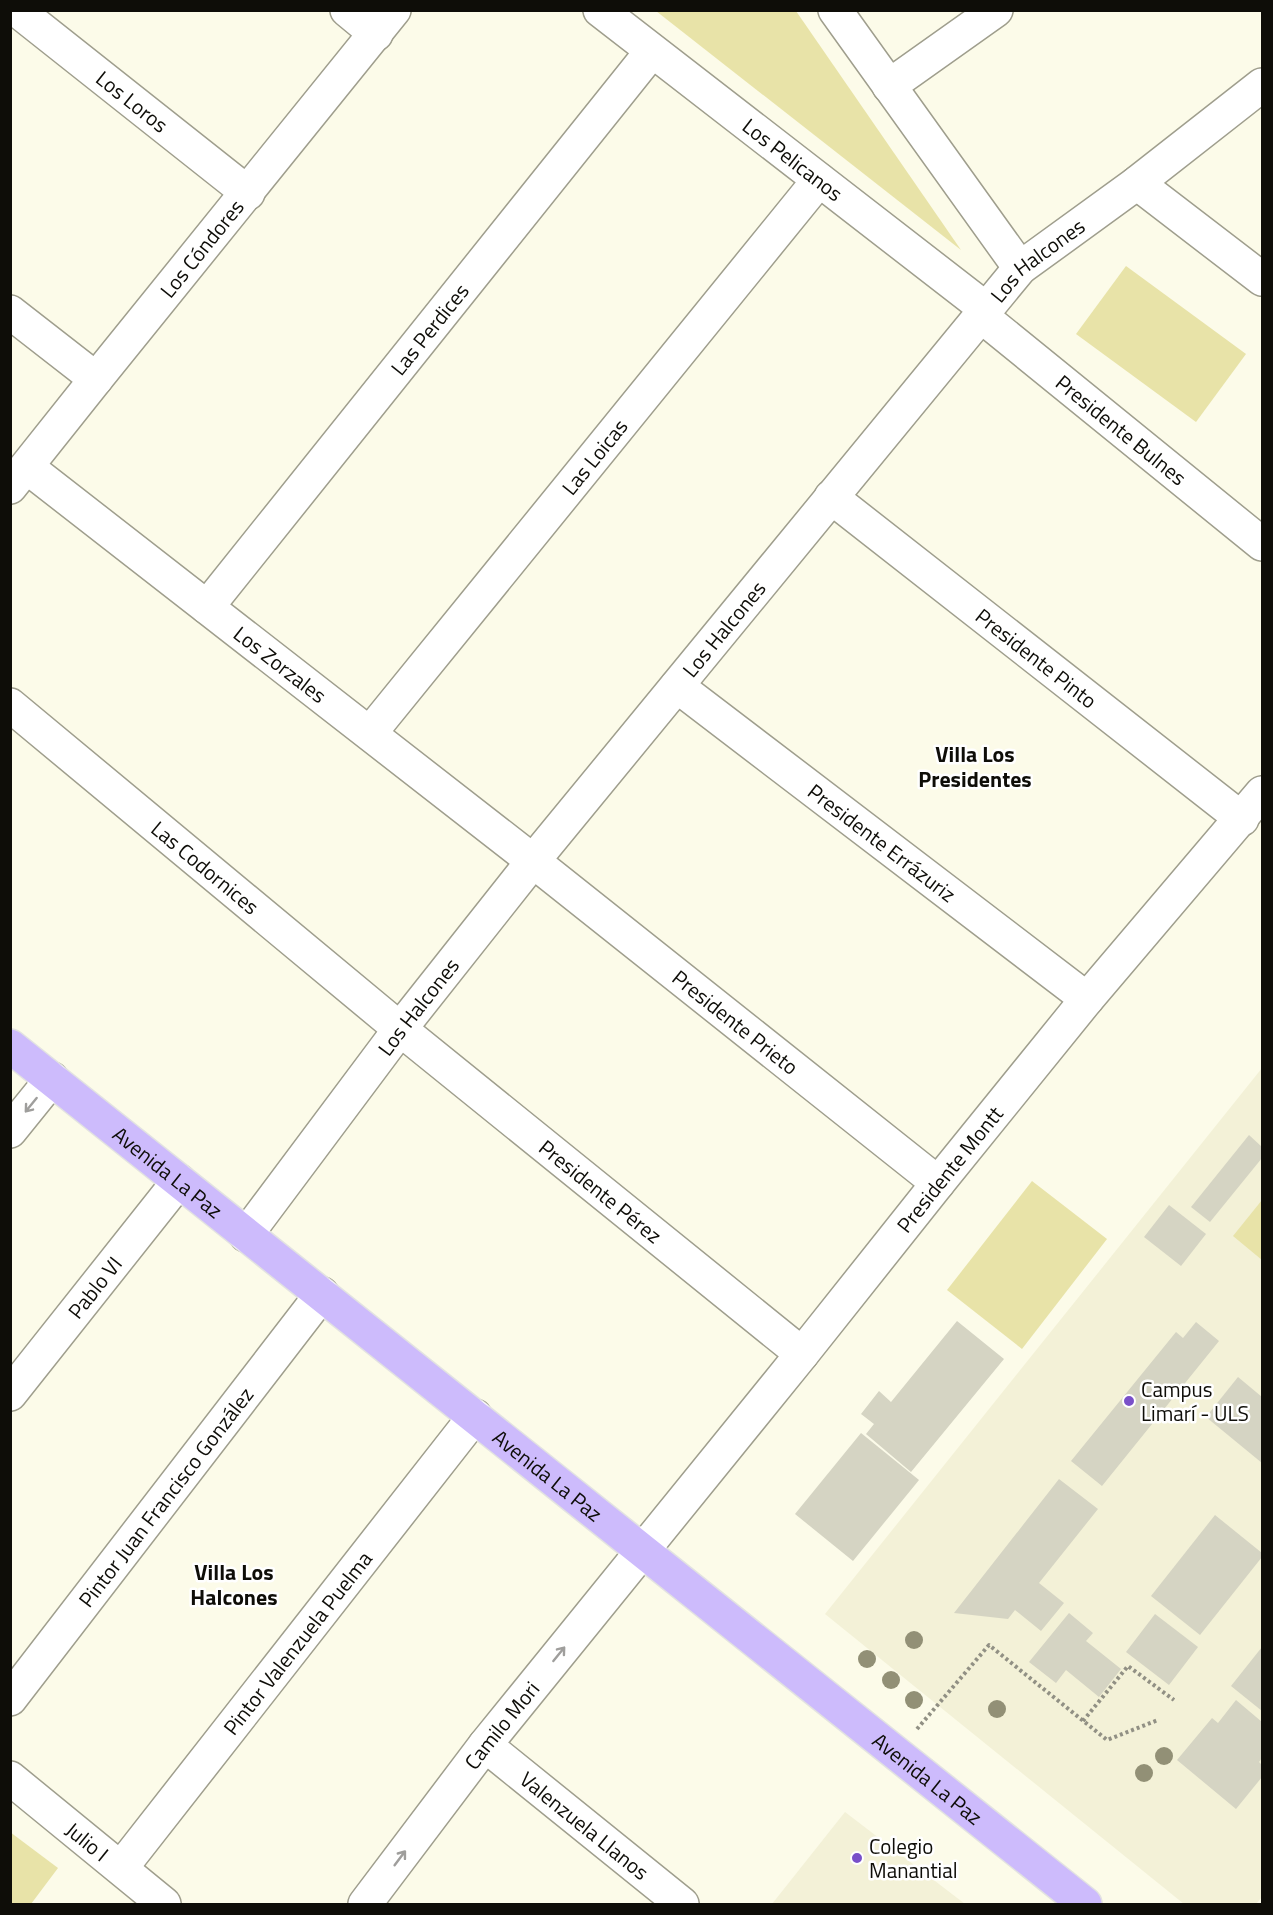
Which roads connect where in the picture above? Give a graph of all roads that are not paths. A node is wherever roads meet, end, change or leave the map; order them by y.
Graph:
1 (17, 10) edge
2 (347, 10) edge
3 (600, 10) edge
4 (835, 10) edge
5 (996, 10) edge
6 (385, 22) edge
7 (652, 51) junction
8 (1263, 85) edge
9 (889, 86) junction
10 (819, 180) junction
11 (1137, 183) junction
12 (248, 193) junction
13 (1020, 268) junction
14 (1263, 279) edge
15 (10, 312) edge
16 (983, 312) junction
17 (96, 379) junction
18 (19, 477) edge
19 (831, 497) junction
20 (1263, 544) edge
21 (207, 607) junction
22 (677, 686) junction
23 (10, 705) edge
24 (370, 733) junction
25 (1263, 793) edge
26 (1242, 819) junction
27 (533, 861) junction
28 (1087, 999) junction
29 (400, 1029) junction
30 (10, 1046) edge
31 (52, 1079) junction
32 (10, 1131) edge
33 (179, 1181) junction
34 (938, 1183) junction
35 (246, 1235) junction
36 (322, 1294) junction
37 (802, 1354) junction
38 (10, 1394) edge
39 (475, 1416) junction
40 (643, 1551) junction
41 (10, 1699) edge
42 (485, 1745) junction
43 (10, 1778) edge
44 (121, 1868) junction
45 (370, 1903) edge
46 (165, 1905) edge
47 (682, 1905) edge
48 (1085, 1905) edge

1 - 12 street, Los Loros
2 - 6 street
3 - 7 street, Los Pelicanos
4 - 9 street
5 - 9 street
6 - 12 street, Los Cóndores
7 - 10 street, Los Pelicanos
7 - 21 street, Las Perdices
8 - 11 street, Los Halcones
9 - 13 street
10 - 16 street, Los Pelicanos
10 - 24 street, Las Loicas
11 - 13 street, Los Halcones
11 - 14 street
12 - 17 street, Los Cóndores
13 - 16 street, Los Halcones
15 - 17 street
16 - 19 street, Los Halcones
16 - 20 street, Presidente Bulnes
17 - 18 street, Los Cóndores
18 - 21 street, Los Zorzales
19 - 22 street, Los Halcones
19 - 26 street, Presidente Pinto
21 - 24 street, Los Zorzales
22 - 27 street, Los Halcones
22 - 28 street, Presidente Errázuriz
23 - 29 street, Las Codornices
24 - 27 street, Los Zorzales
25 - 26 street, Presidente Montt
26 - 28 street, Presidente Montt
27 - 29 street, Los Halcones
27 - 34 street, Presidente Prieto
28 - 34 street, Presidente Montt
29 - 35 street, Los Halcones
29 - 37 street, Presidente Pérez
30 - 31 main road, Avenida La Paz
31 -> 32 street
31 - 33 main road, Avenida La Paz
33 - 35 main road, Avenida La Paz
33 - 38 street, Pablo VI
34 - 37 street, Presidente Montt
35 - 36 main road, Avenida La Paz
36 - 39 main road, Avenida La Paz
36 - 41 street, Pintor Juan Francisco González
37 - 40 street, Presidente Montt
39 - 40 main road, Avenida La Paz
39 - 44 street, Pintor Valenzuela Puelma
42 -> 40 street, Camilo Mori
40 - 48 main road, Avenida La Paz
45 -> 42 street, Camilo Mori
42 - 47 street, Valenzuela Llanos
43 - 44 street, Julio I
44 - 46 street, Julio I

